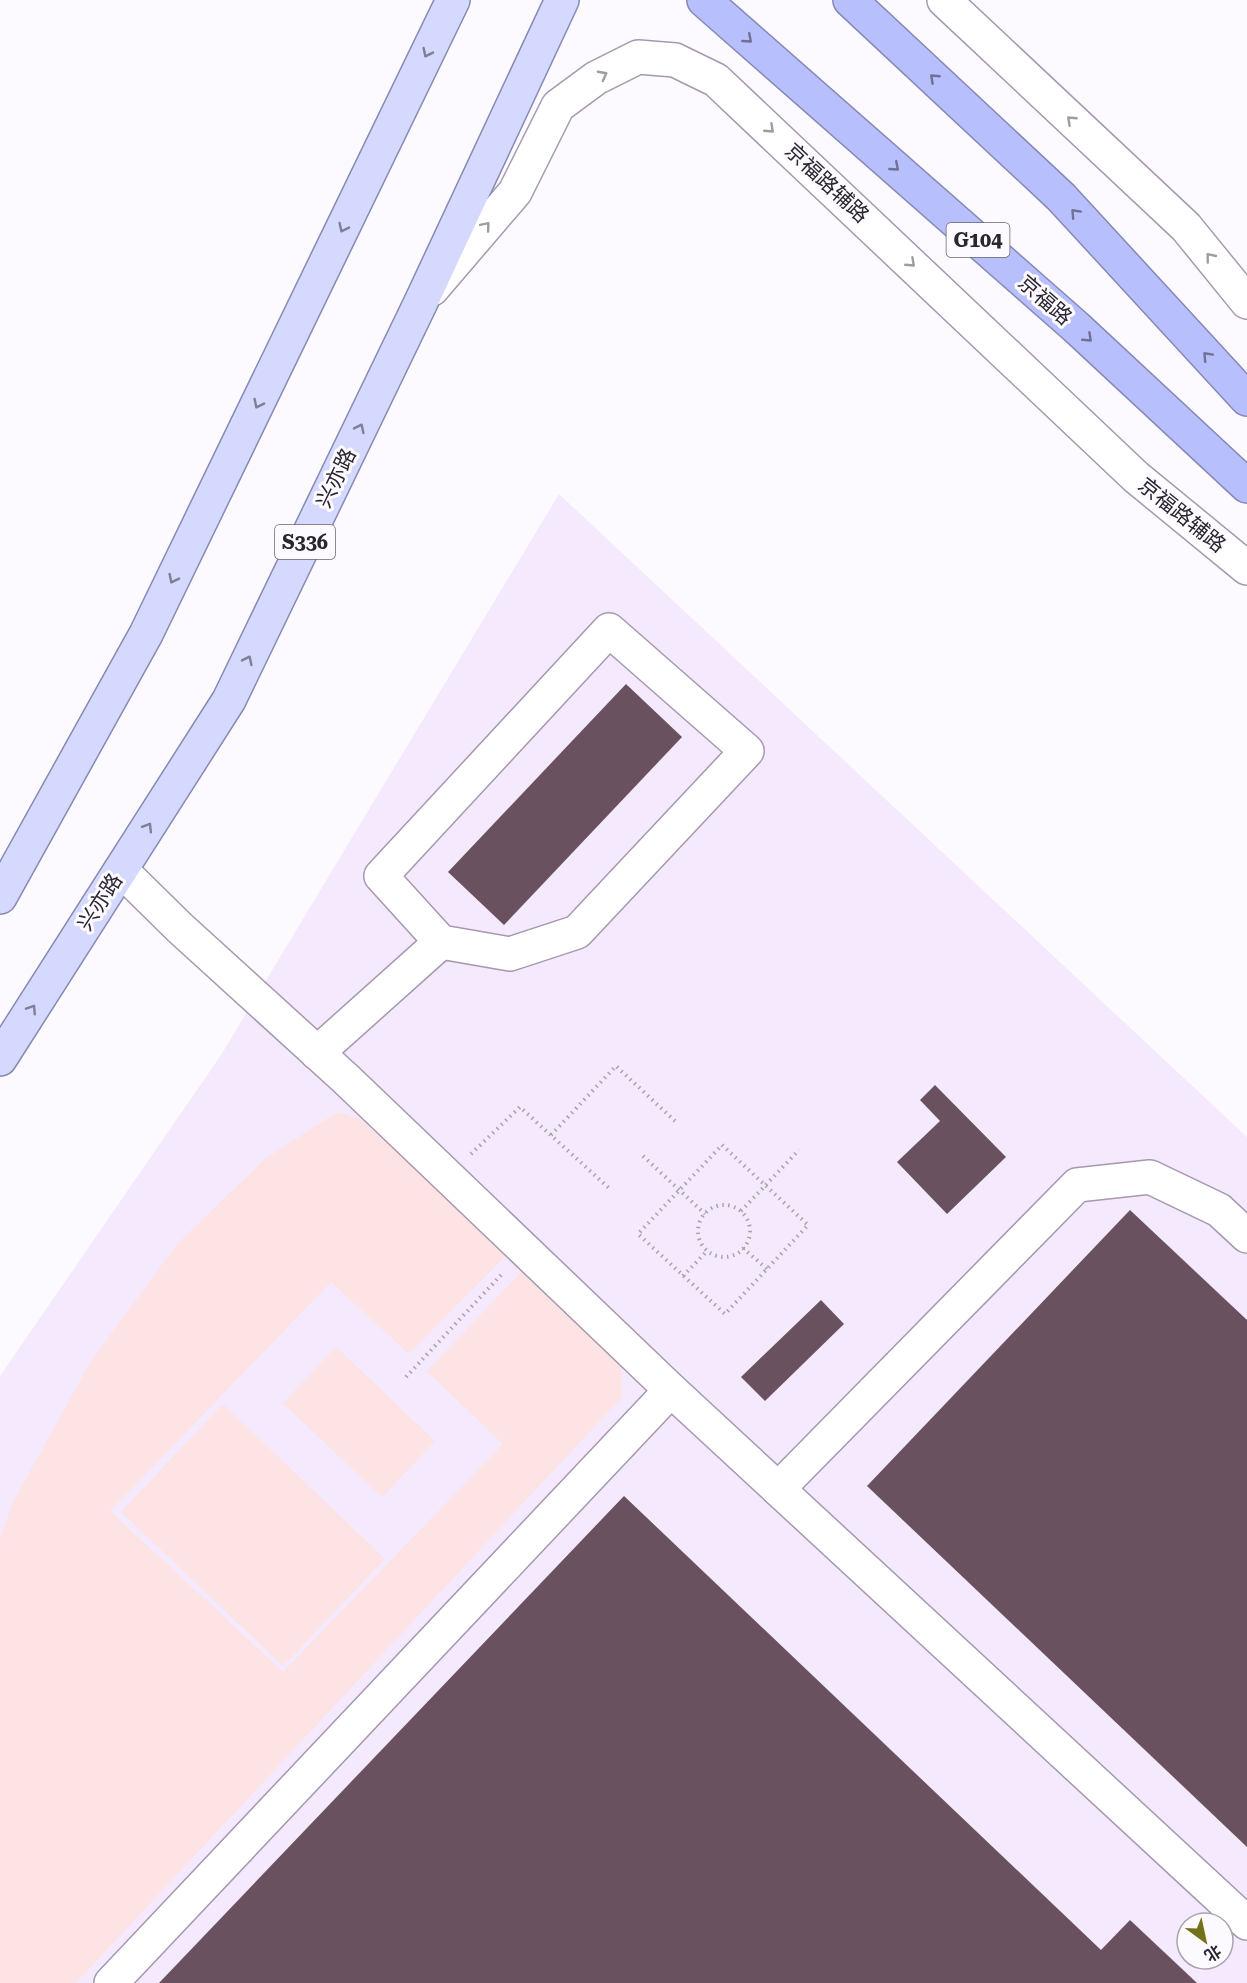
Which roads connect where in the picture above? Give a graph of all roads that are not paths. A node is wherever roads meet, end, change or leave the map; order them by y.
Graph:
1 (453, 0) edge
2 (562, 0) edge
3 (704, 0) edge
4 (850, 0) edge
5 (944, 0) edge
6 (421, 302) junction
7 (1247, 302) edge
8 (1247, 399) edge
9 (1247, 486) edge
10 (1247, 568) edge
11 (121, 870) junction
12 (0, 897) edge
13 (441, 942) junction
14 (317, 1053) junction
15 (0, 1059) edge
16 (1247, 1236) edge
17 (671, 1390) junction
18 (778, 1489) junction
19 (1247, 1923) edge
20 (111, 1983) edge

1 -> 12 main road
2 - 6 main road, 兴亦路 / S336
3 -> 9 highway, 京福路 / G104
8 -> 4 highway
7 -> 5 street
6 -> 10 street, 京福路辅路
11 -> 6 main road, 兴亦路 / S336
11 - 14 street
15 -> 11 main road, 兴亦路 / S336
13 - 13 street
13 - 14 street
14 - 17 street
16 - 18 street
17 - 18 street
17 - 20 street
18 - 19 street

